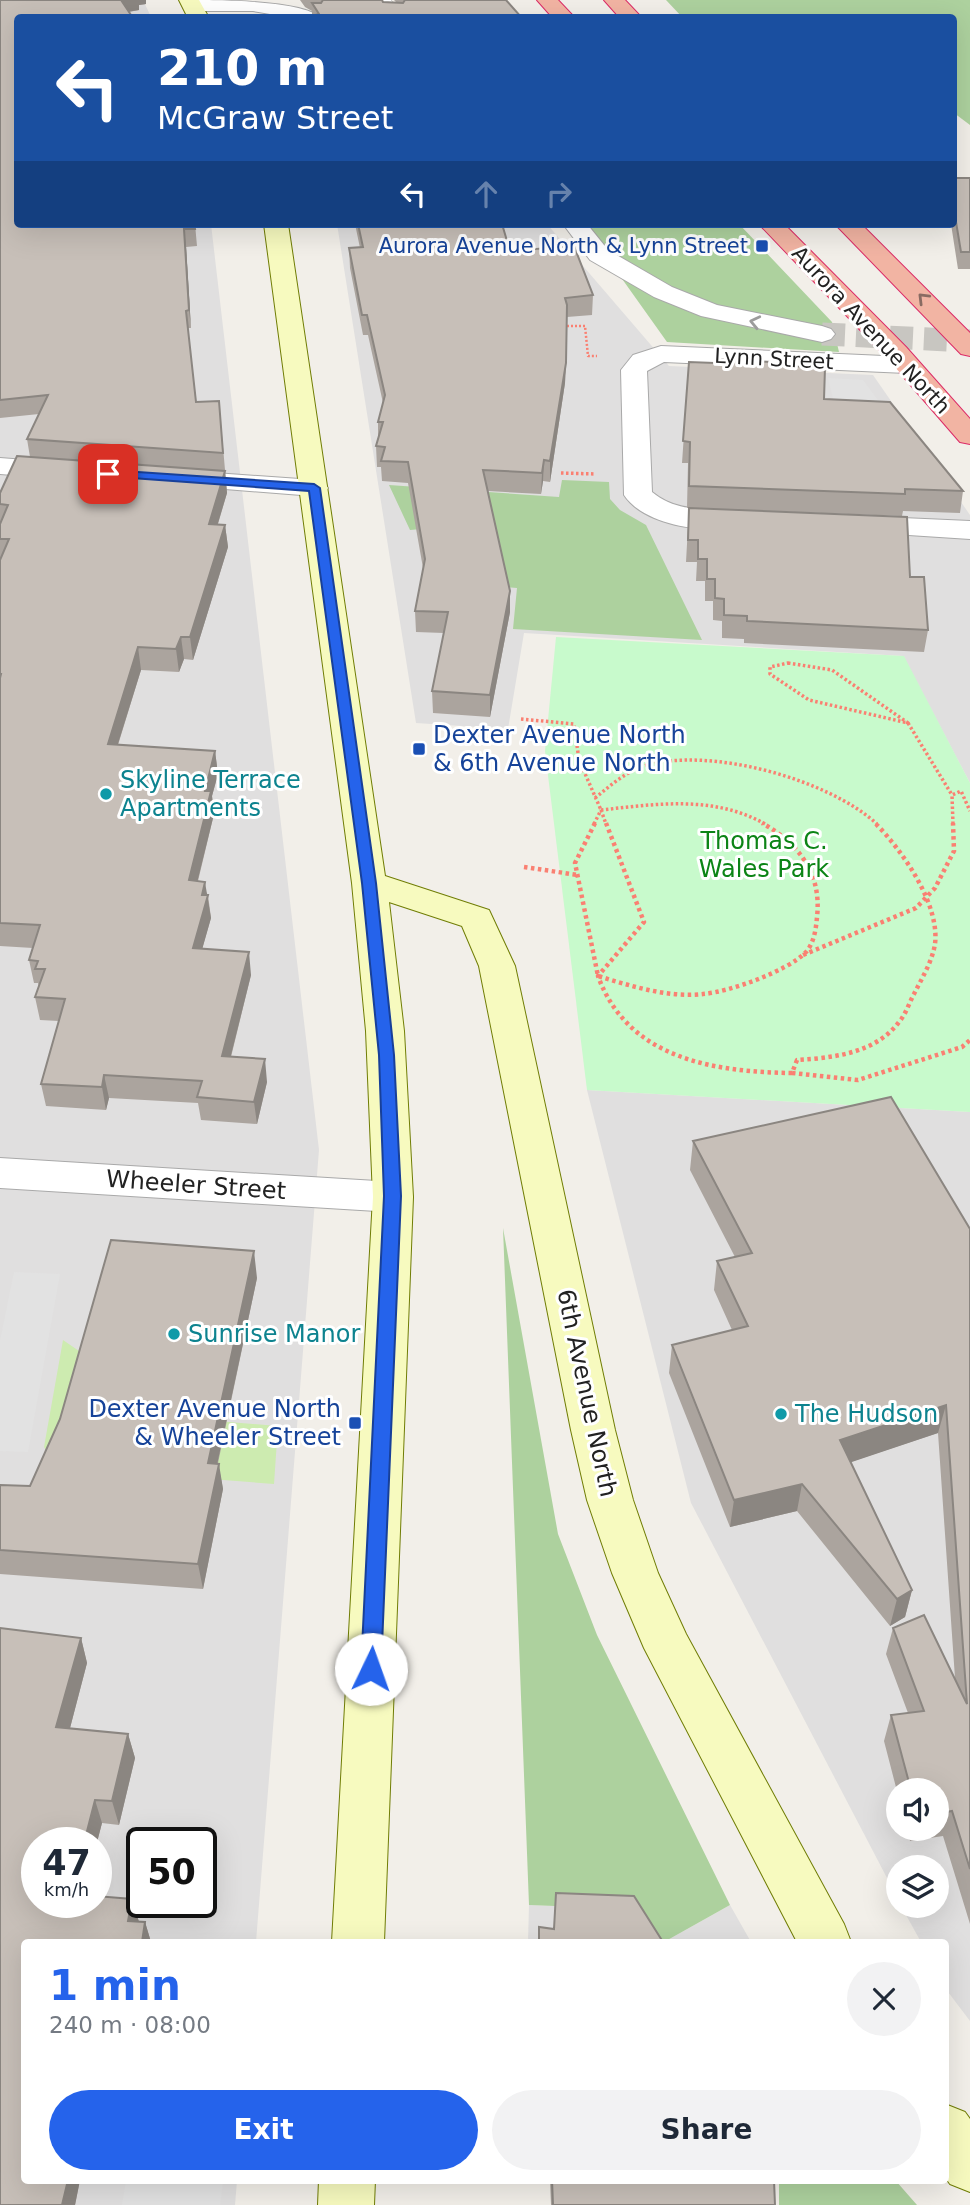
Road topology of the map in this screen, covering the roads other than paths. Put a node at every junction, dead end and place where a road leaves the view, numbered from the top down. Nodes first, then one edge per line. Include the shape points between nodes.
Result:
1 (547, 0) edge
2 (614, 0) edge
3 (193, 7) edge
4 (303, 14) edge
5 (561, 14) edge
6 (628, 14) edge
7 (277, 228) edge
8 (578, 228) edge
9 (775, 228) edge
10 (851, 228) edge
11 (822, 334) tunnel mouth
12 (970, 348) edge
13 (906, 365) junction
14 (970, 436) edge
15 (0, 466) edge
16 (94, 473) edge
17 (148, 477) edge
18 (314, 488) junction
19 (775, 522) edge
20 (830, 524) edge
21 (970, 530) edge
22 (369, 883) junction
23 (0, 1173) edge
24 (393, 1196) junction
25 (358, 1939) edge
26 (823, 1939) edge
27 (949, 2137) edge
28 (970, 2165) edge
29 (347, 2184) edge
30 (346, 2205) edge

1 - 5 highway
2 - 6 highway
3 - 4 street via 269,5
7 - 18 main road
11 -> 8 street via 710,311 663,292 599,255
9 - 13 highway, Aurora Avenue North
12 -> 10 highway
13 - 14 highway, Aurora Avenue North
13 - 19 street, Lynn Street via 661,354 642,361 634,370 638,495 649,506 677,518
15 - 16 street
17 - 18 street
18 - 22 main road
20 - 21 street
22 - 24 main road via 385,1031
22 - 26 main road, 6th Avenue North via 476,918 498,966 610,1500 668,1648
23 - 24 street, Wheeler Street
24 - 25 main road
27 - 28 main road
29 - 30 main road

